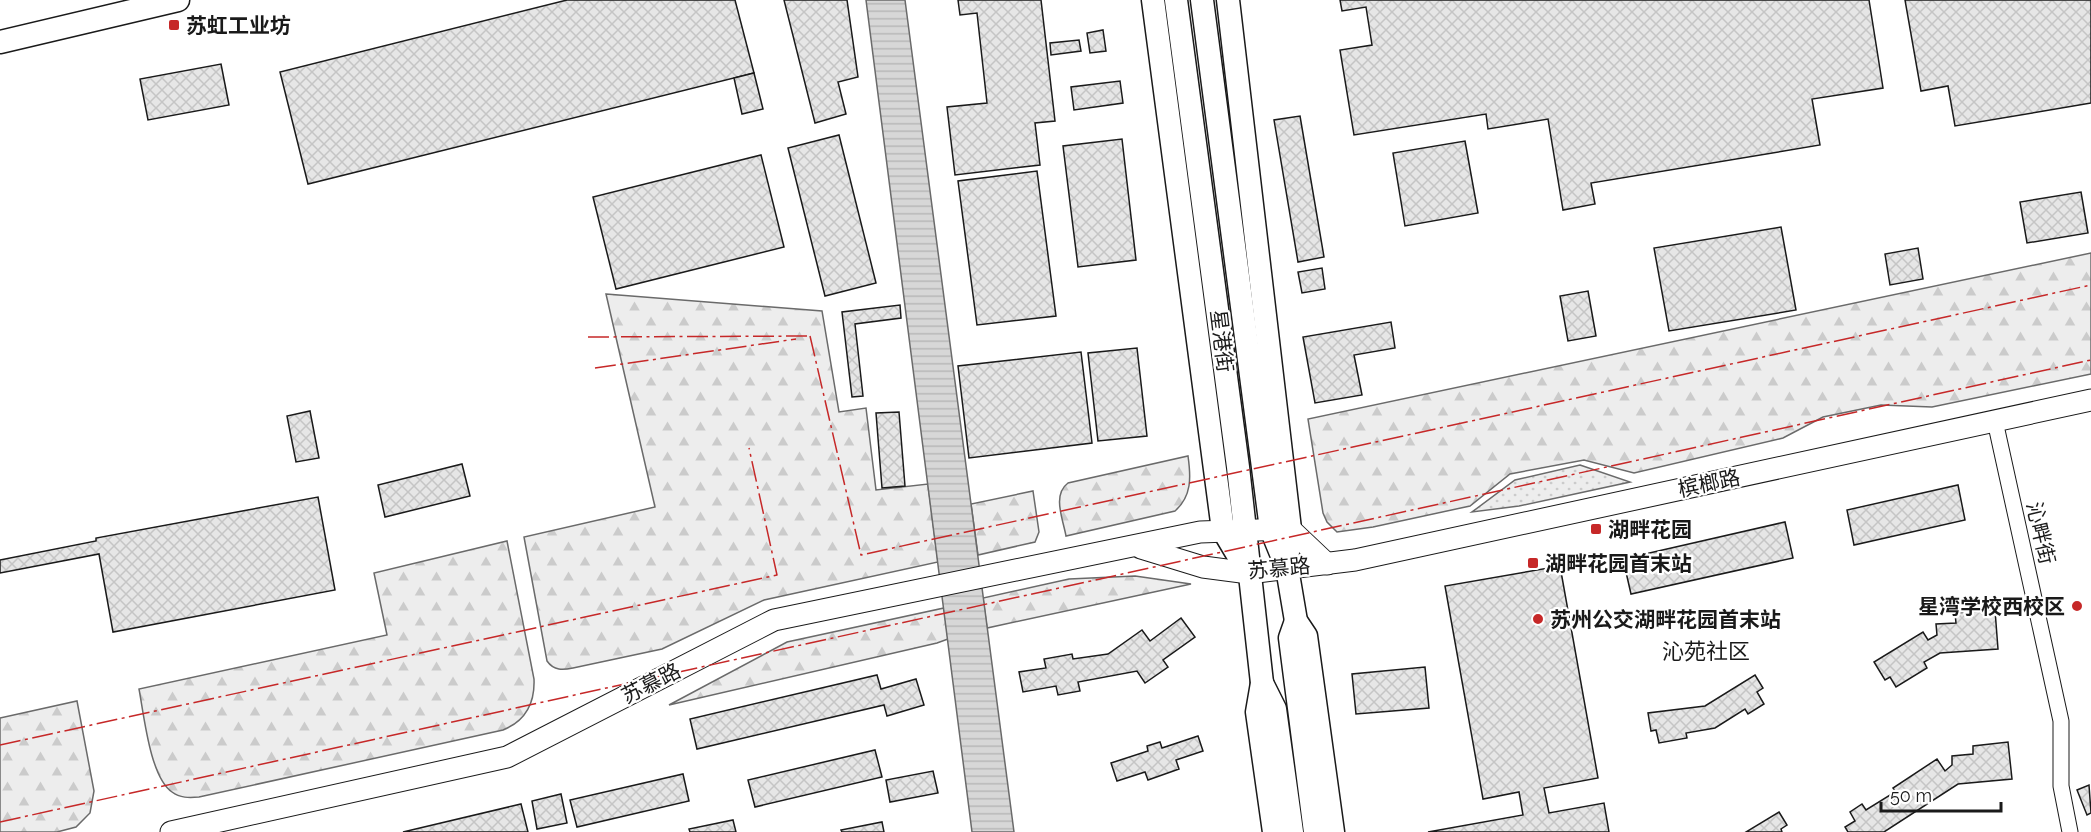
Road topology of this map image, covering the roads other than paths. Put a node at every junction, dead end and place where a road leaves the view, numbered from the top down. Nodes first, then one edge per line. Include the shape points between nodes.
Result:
1 (178, 0) edge
2 (1154, 0) edge
3 (1176, 0) edge
4 (1202, 0) edge
5 (1228, 0) edge
6 (0, 42) edge
7 (2091, 400) edge
8 (1995, 421) junction
9 (1281, 529) junction
10 (1234, 530) junction
11 (1135, 546) junction
12 (1328, 564) junction
13 (1287, 568) junction
14 (1249, 573) junction
15 (1296, 621) junction
16 (1263, 683) junction
17 (171, 832) edge
18 (1274, 832) edge
19 (1292, 832) edge
20 (1315, 832) edge
21 (1333, 832) edge
22 (2070, 832) edge

1 - 6 main road
2 - 10 main road
3 - 10 main road, 星港街 via 1215,290
4 - 9 main road, 星港街 via 1240,288
5 - 9 main road
7 - 8 main road, 槟榔路
8 - 12 main road, 槟榔路
8 - 22 street, 沁畔街 via 2061,721 2061,786
9 - 10 main road, 苏慕路
9 - 12 main road, 苏慕路
9 - 13 main road
10 - 11 main road, 苏慕路 via 1200,532
10 - 14 main road
11 - 14 main road, 苏慕路 via 1203,567
11 - 17 main road, 苏慕路 via 774,620 507,757
12 - 13 main road, 苏慕路
13 - 14 main road, 苏慕路
13 - 15 main road
14 - 16 main road
15 - 20 main road via 1290,638
15 - 21 main road via 1306,636
16 - 18 main road via 1257,712
16 - 19 main road via 1275,709

